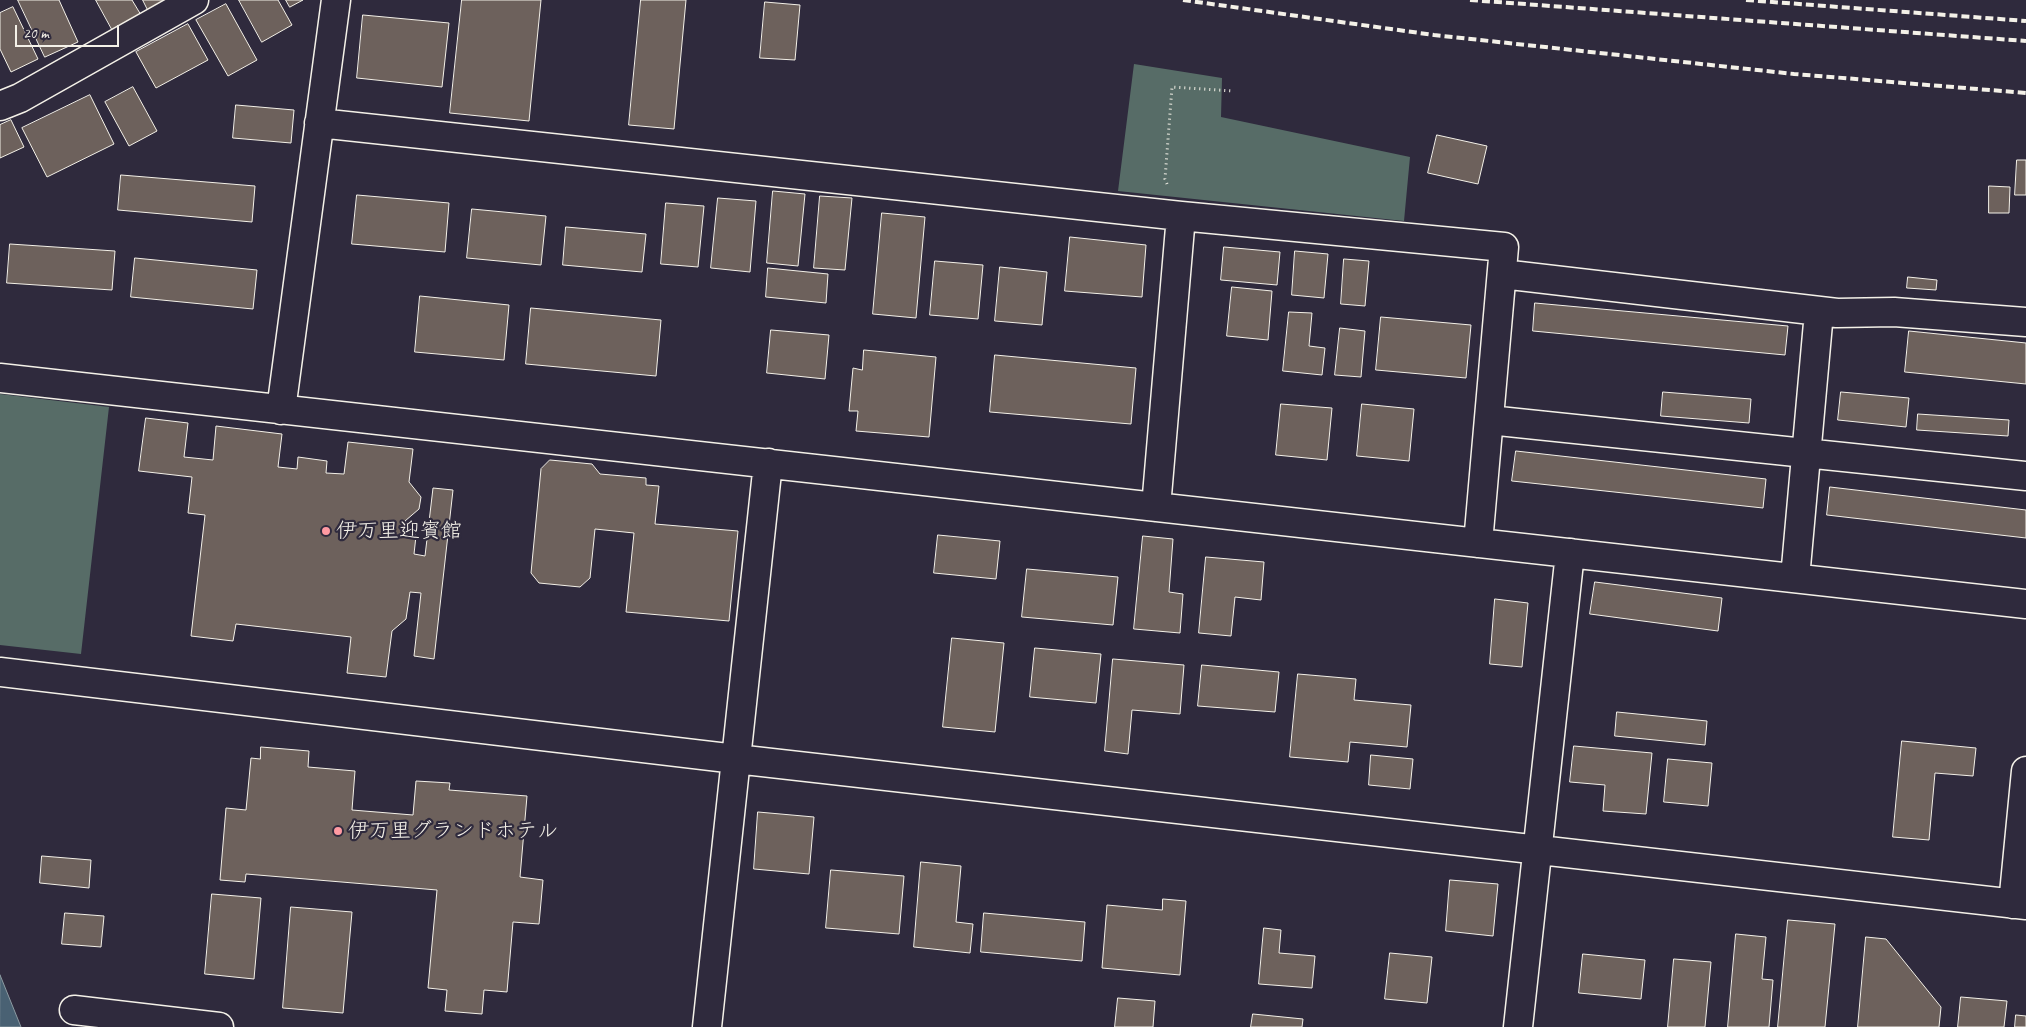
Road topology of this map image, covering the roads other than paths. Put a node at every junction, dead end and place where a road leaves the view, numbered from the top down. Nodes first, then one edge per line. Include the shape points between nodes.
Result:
1 (194, 0) edge
2 (336, 0) edge
3 (0, 106) edge
4 (319, 123) junction
5 (1181, 216) junction
6 (1502, 274) junction
7 (1819, 312) junction
8 (2026, 322) edge
9 (0, 378) edge
10 (281, 410) junction
11 (1489, 420) junction
12 (1806, 454) junction
13 (768, 463) junction
14 (2026, 476) edge
15 (1156, 507) junction
16 (1478, 543) junction
17 (1570, 553) junction
18 (1795, 578) junction
19 (2026, 604) edge
20 (0, 672) edge
21 (736, 759) junction
22 (2026, 770) edge
23 (1537, 850) junction
24 (2019, 904) edge
25 (74, 1010) dead end
26 (219, 1027) edge
27 (707, 1027) edge
28 (1518, 1027) edge

1 - 3 street via 20,98
2 - 4 street
4 - 5 street
4 - 10 street
5 - 6 street via 1504,247
5 - 15 street
6 - 7 street
6 - 11 street
7 - 8 street via 1894,312
7 - 12 street
9 - 10 street
10 - 13 street
11 - 12 street
11 - 16 street
12 - 14 street
12 - 18 street
13 - 15 street
13 - 21 street
15 - 16 street
16 - 17 street
17 - 18 street
17 - 23 street
18 - 19 street
20 - 21 street
21 - 23 street
21 - 27 street
22 - 24 street
23 - 24 street
23 - 28 street
25 - 26 street

